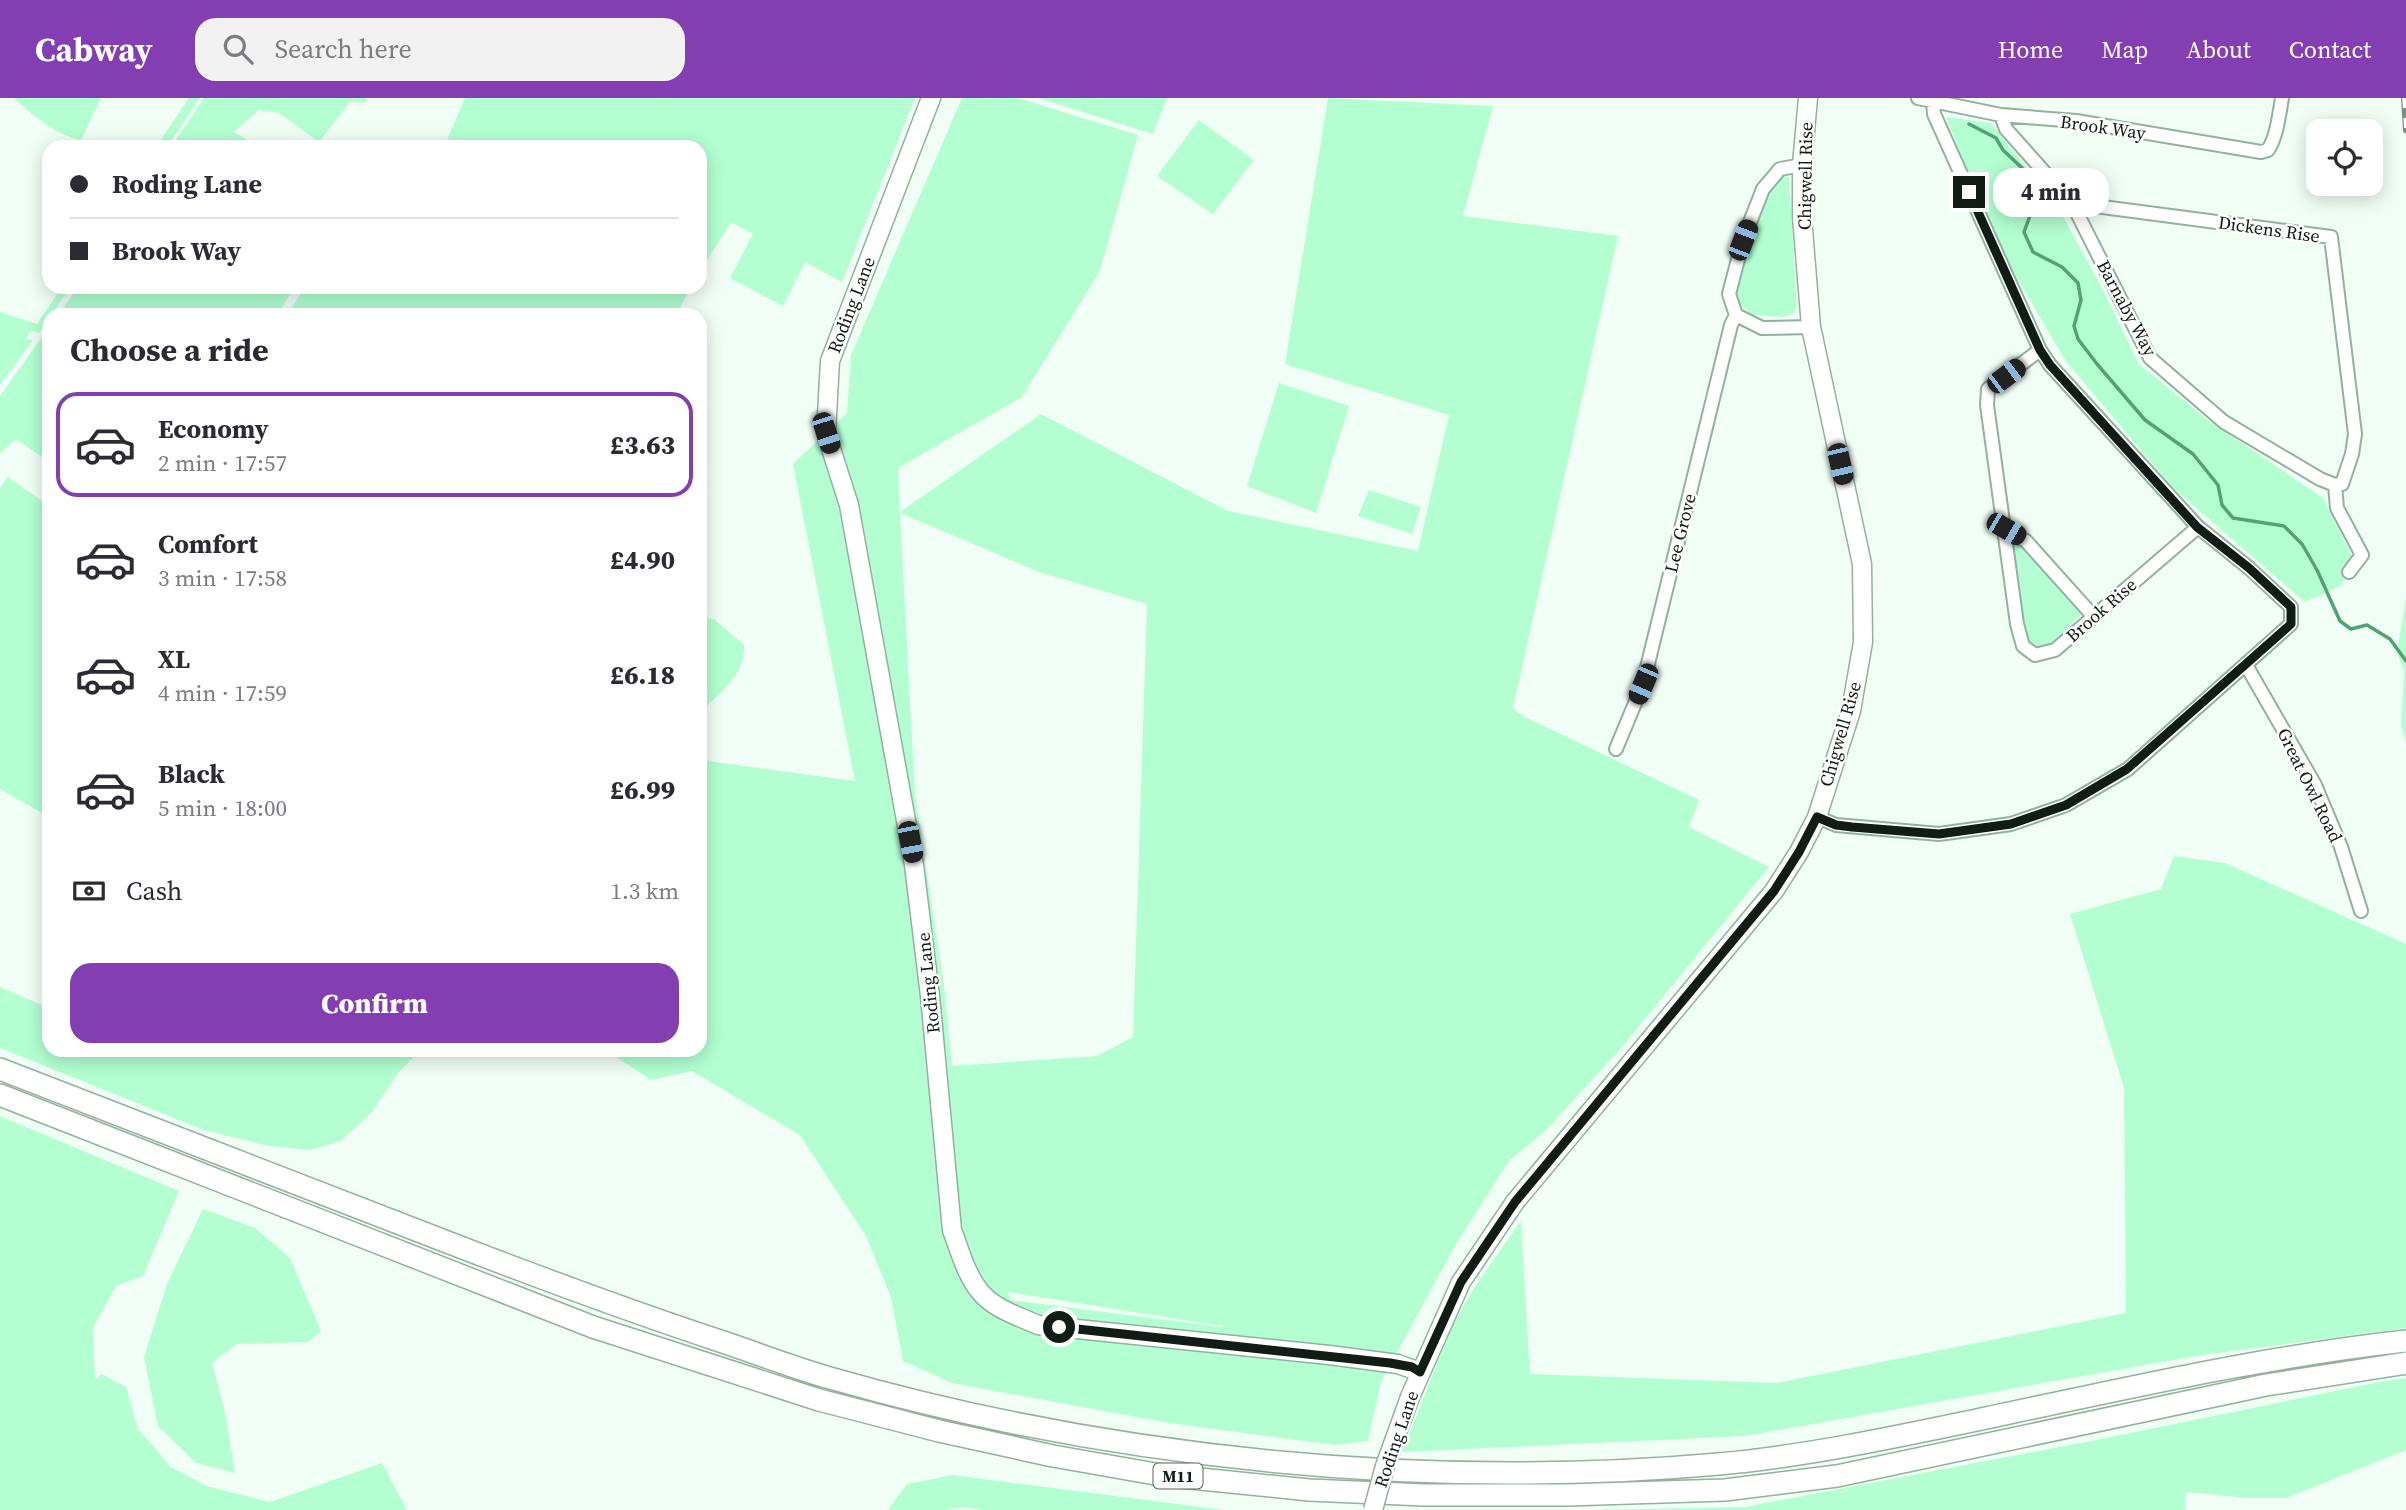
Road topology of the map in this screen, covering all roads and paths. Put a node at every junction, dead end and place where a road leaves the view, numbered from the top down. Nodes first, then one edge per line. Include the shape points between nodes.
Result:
1 (931, 98) edge
2 (1808, 98) edge
3 (1917, 98) edge
4 (2282, 98) edge
5 (1933, 102) junction
6 (2001, 115) junction
7 (1802, 165) junction
8 (2072, 203) junction
9 (1736, 315) junction
10 (1811, 327) junction
11 (2040, 350) junction
12 (2338, 484) junction
13 (2197, 527) junction
14 (2006, 529) junction
15 (2349, 572) dead end
16 (2094, 617) junction
17 (2246, 665) junction
18 (1616, 750) dead end
19 (1817, 817) junction
20 (2361, 911) dead end
21 (0, 1069) edge
22 (0, 1095) edge
23 (2406, 1341) edge
24 (2406, 1363) edge
25 (1420, 1372) junction
26 (1373, 1510) edge

1 - 25 street, Roding Lane via 830,361 826,433 849,505 914,865 952,1230 965,1266 983,1295 1038,1325 1316,1353 1398,1364
2 - 7 street, Chigwell Rise
3 - 5 street, Brook Way
4 - 6 street, Brook Way via 2271,145 2261,152 2076,121
5 - 6 street, Brook Way
5 - 11 street via 1934,114
6 - 8 street via 2006,129
7 - 9 street, Lee Grove via 1780,169 1763,189 1729,293
7 - 10 street, Chigwell Rise
8 - 12 street, Barnaby Way via 2150,358 2224,422 2320,479
8 - 12 street, Dickens Rise via 2331,237 2354,435 2352,454
9 - 10 street via 1762,328
9 - 18 street, Lee Grove via 1643,684
10 - 19 street, Chigwell Rise via 1862,564 1863,642 1851,711
11 - 13 street
11 - 14 street, Brook Rise via 1988,389
12 - 15 street via 2337,508 2362,555
13 - 16 street, Brook Rise
13 - 17 street via 2291,607 2291,624
14 - 16 street via 2026,541
14 - 16 street, Brook Rise via 2023,646 2035,655 2055,650
17 - 19 street via 2127,769 2066,805 2011,824 1939,834 1836,825
17 - 20 street, Great Owl Road via 2315,785
19 - 25 street, Chigwell Rise via 1774,891 1515,1202 1461,1282
21 - 23 highway, M11 via 601,1301 827,1377 1051,1431 1196,1453 1435,1471 1566,1473 1720,1464 1833,1450 2260,1362
22 - 24 highway, M11 via 593,1327 819,1400 1053,1456 1161,1475 1309,1490 1424,1495 1726,1490 1836,1476 2266,1385
25 - 26 street, Roding Lane, bridge

